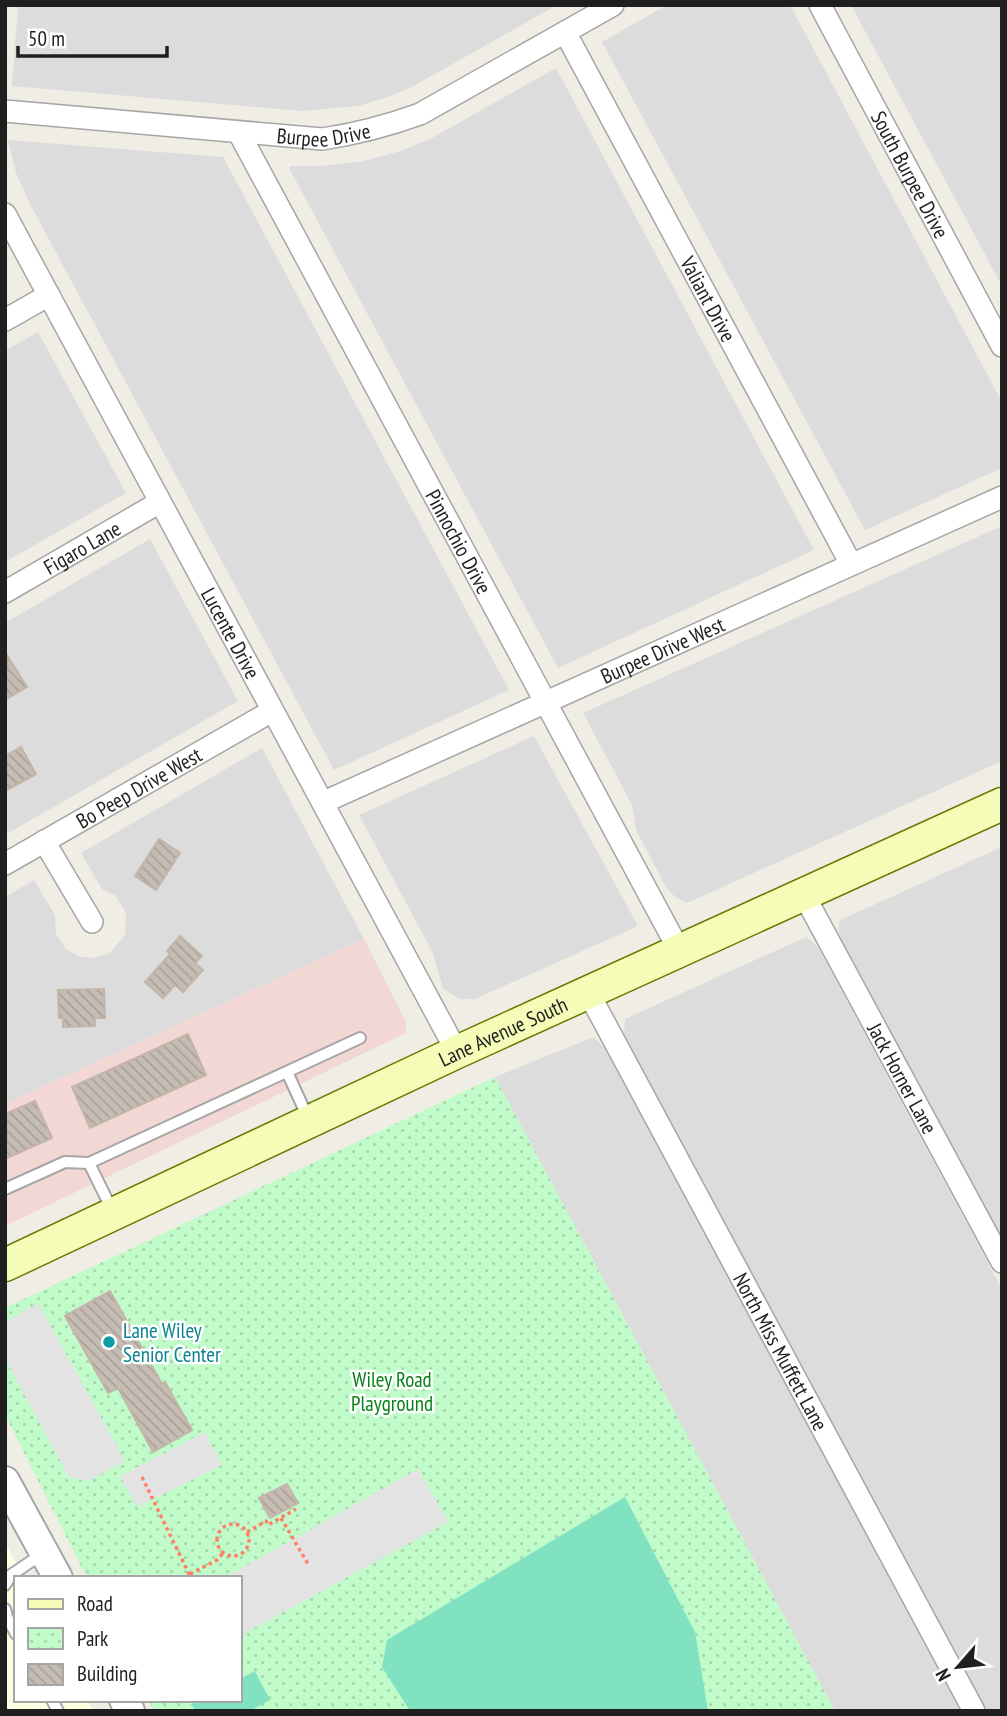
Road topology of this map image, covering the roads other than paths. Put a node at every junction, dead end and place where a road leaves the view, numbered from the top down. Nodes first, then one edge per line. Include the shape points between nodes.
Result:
1 (613, 5) edge
2 (820, 5) edge
3 (565, 32) junction
4 (5, 111) edge
5 (239, 133) junction
6 (5, 214) edge
7 (49, 295) junction
8 (5, 320) edge
9 (1002, 346) edge
10 (1002, 497) edge
11 (160, 502) junction
12 (851, 564) junction
13 (5, 592) edge
14 (546, 701) junction
15 (272, 711) junction
16 (324, 802) junction
17 (1002, 804) edge
18 (44, 841) junction
19 (5, 864) edge
20 (804, 895) junction
21 (92, 922) dead end
22 (679, 950) junction
23 (588, 992) junction
24 (360, 1038) dead end
25 (457, 1052) junction
26 (287, 1072) junction
27 (309, 1121) junction
28 (89, 1163) junction
29 (5, 1189) edge
30 (114, 1214) junction
31 (1002, 1262) edge
32 (5, 1265) edge
33 (5, 1480) edge
34 (44, 1553) junction
35 (57, 1576) edge
36 (5, 1585) edge
37 (5, 1609) edge
38 (14, 1631) edge
39 (974, 1711) edge

1 - 3 street, Burpee Drive
2 - 9 street, South Burpee Drive
3 - 5 street, Burpee Drive via 420,114 387,126 322,139
3 - 12 street, Valiant Drive
4 - 5 street, Burpee Drive
5 - 14 street, Pinnochio Drive
6 - 7 street, Lucente Drive
7 - 8 street
7 - 11 street, Lucente Drive
10 - 12 street, Burpee Drive West
11 - 13 street, Figaro Lane
11 - 15 street, Lucente Drive
12 - 14 street, Burpee Drive West
14 - 16 street, Burpee Drive West
14 - 22 street, Pinnochio Drive
15 - 16 street, Lucente Drive
15 - 18 street, Bo Peep Drive West
16 - 25 street, Lucente Drive
17 - 20 main road, Lane Avenue South
18 - 19 street, Bo Peep Drive West
18 - 21 street
20 - 22 main road, Lane Avenue South
20 - 31 street, Jack Horner Lane
22 - 23 main road, Lane Avenue South
23 - 25 main road, Lane Avenue South
23 - 39 street, North Miss Muffett Lane
24 - 26 lane
25 - 27 main road, Lane Avenue South
26 - 27 lane
26 - 28 lane
27 - 30 main road, Lane Avenue South
28 - 29 lane via 65,1162
28 - 30 lane
30 - 32 main road, Lane Avenue South
33 - 34 street
34 - 35 street
34 - 36 lane via 11,1575
37 - 38 lane

